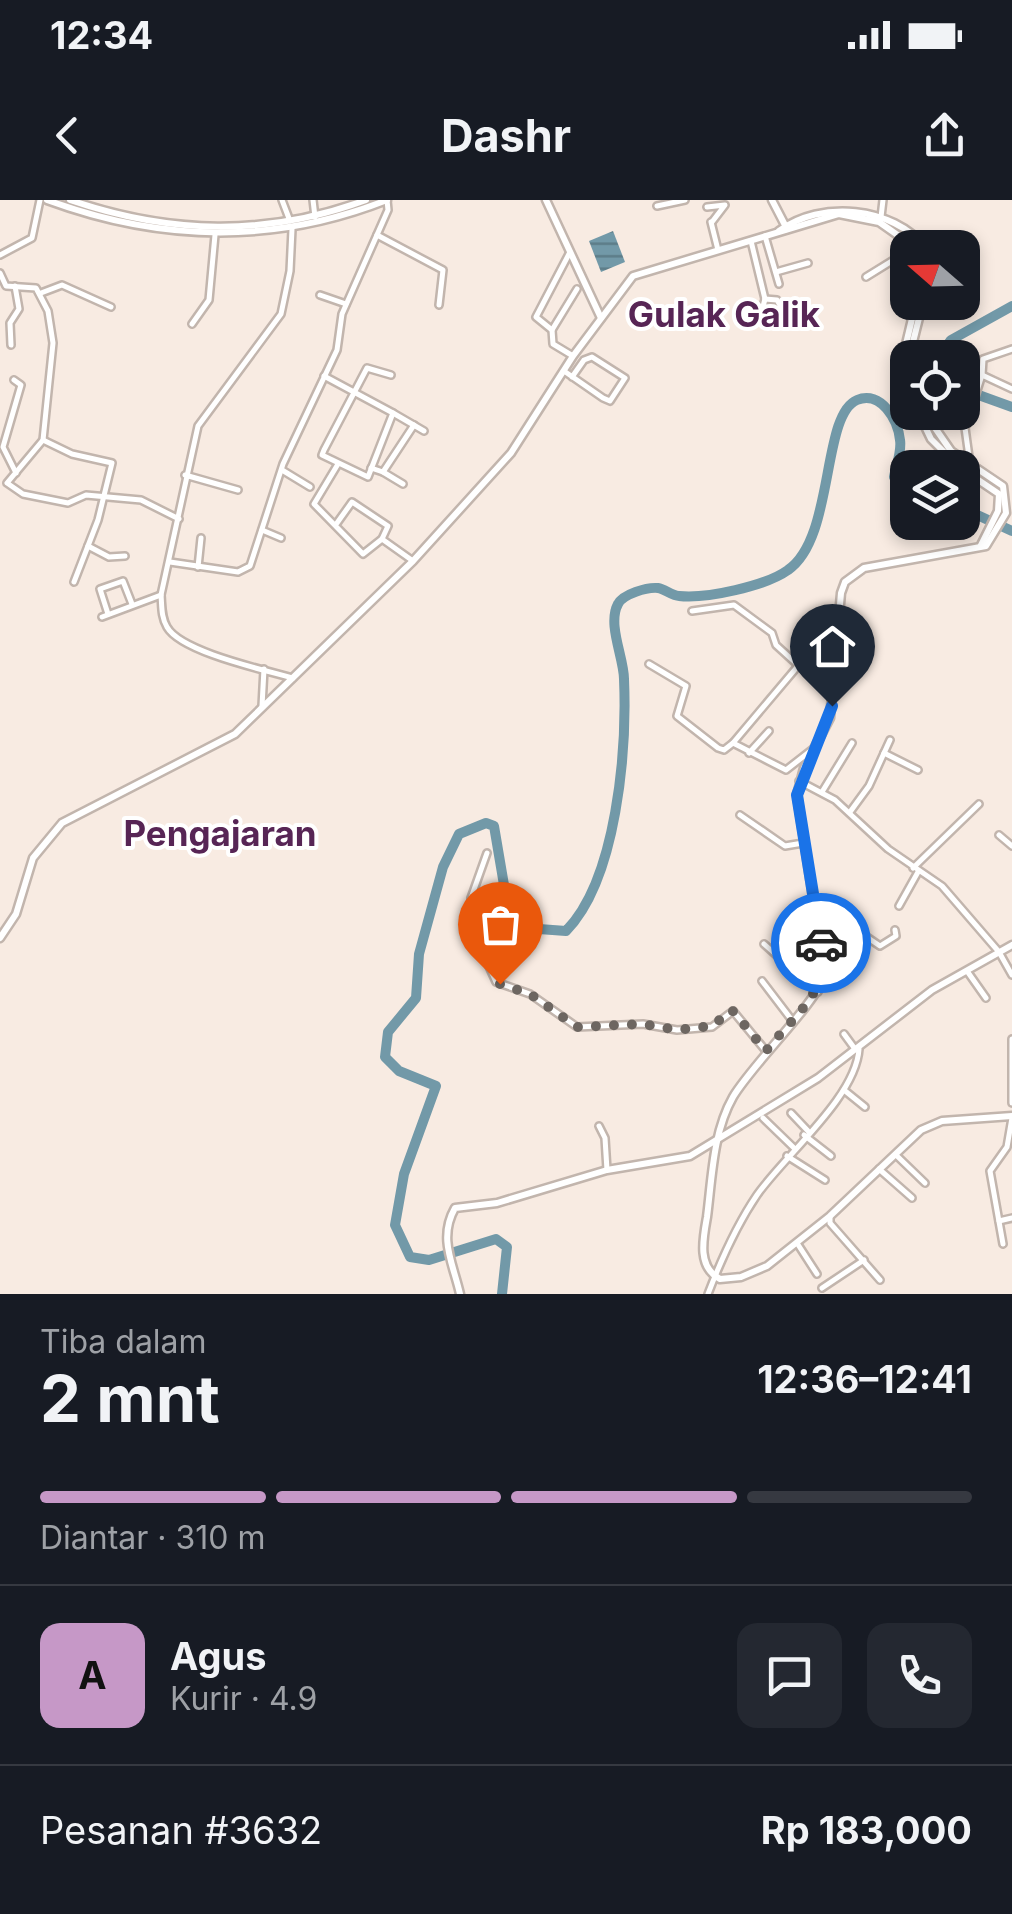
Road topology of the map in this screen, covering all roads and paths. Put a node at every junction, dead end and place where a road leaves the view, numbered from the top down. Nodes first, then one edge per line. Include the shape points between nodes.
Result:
1 (46, 200) edge
2 (70, 200) edge
3 (114, 200) edge
4 (282, 200) edge
5 (313, 200) edge
6 (387, 200) edge
7 (546, 200) edge
8 (685, 200) edge
9 (772, 200) edge
10 (884, 200) edge
11 (370, 202) edge
12 (705, 203) edge
13 (99, 204) edge
14 (656, 206) dead end
15 (851, 212) junction
16 (107, 215) junction
17 (881, 216) junction
18 (312, 220) junction
19 (712, 222) junction
20 (291, 225) junction
21 (784, 229) junction
22 (178, 230) junction
23 (891, 230) edge
24 (896, 230) edge
25 (244, 231) junction
26 (376, 234) junction
27 (215, 235) junction
28 (764, 236) junction
29 (751, 241) junction
30 (718, 250) junction
31 (570, 252) junction
32 (0, 255) edge
33 (808, 262) dead end
34 (890, 262) edge
35 (776, 272) junction
36 (0, 273) edge
37 (866, 277) dead end
38 (779, 284) dead end
39 (14, 286) junction
40 (577, 288) dead end
41 (40, 293) junction
42 (320, 295) dead end
43 (614, 298) junction
44 (765, 300) junction
45 (594, 303) junction
46 (347, 304) junction
47 (439, 306) dead end
48 (111, 307) dead end
49 (785, 314) dead end
50 (601, 319) junction
51 (192, 324) dead end
52 (745, 324) dead end
53 (552, 330) junction
54 (11, 345) dead end
55 (1012, 349) edge
56 (573, 356) junction
57 (564, 372) junction
58 (391, 374) dead end
59 (324, 376) junction
60 (572, 377) junction
61 (981, 379) junction
62 (14, 380) dead end
63 (1012, 388) edge
64 (354, 396) junction
65 (393, 413) junction
66 (414, 425) junction
67 (928, 430) edge
68 (424, 432) dead end
69 (43, 440) junction
70 (945, 450) edge
71 (964, 450) edge
72 (338, 464) junction
73 (372, 468) junction
74 (282, 470) junction
75 (16, 472) junction
76 (384, 472) junction
77 (185, 475) junction
78 (980, 478) edge
79 (404, 484) dead end
80 (310, 487) dead end
81 (238, 490) dead end
82 (105, 496) junction
83 (179, 518) junction
84 (337, 523) junction
85 (262, 530) junction
86 (202, 538) dead end
87 (281, 538) dead end
88 (382, 538) junction
89 (88, 546) junction
90 (125, 556) dead end
91 (413, 560) junction
92 (170, 562) junction
93 (198, 566) junction
94 (74, 582) dead end
95 (161, 596) junction
96 (132, 604) junction
97 (692, 611) dead end
98 (836, 631) junction
99 (649, 664) dead end
100 (798, 666) junction
101 (264, 669) junction
102 (293, 678) junction
103 (262, 709) junction
104 (769, 731) dead end
105 (890, 740) dead end
106 (733, 743) junction
107 (852, 744) dead end
108 (816, 749) junction
109 (748, 752) junction
110 (884, 753) junction
111 (918, 770) dead end
112 (799, 781) junction
113 (822, 792) junction
114 (979, 804) dead end
115 (850, 812) junction
116 (740, 815) dead end
117 (999, 835) dead end
118 (803, 843) junction
119 (1012, 846) edge
120 (487, 852) dead end
121 (916, 870) junction
122 (899, 906) dead end
123 (816, 919) junction
124 (895, 930) dead end
125 (0, 938) edge
126 (764, 944) dead end
127 (1012, 944) edge
128 (999, 952) junction
129 (967, 971) junction
130 (1012, 975) edge
131 (762, 981) dead end
132 (818, 992) junction
133 (986, 998) dead end
134 (791, 1019) junction
135 (844, 1034) dead end
136 (1012, 1039) edge
137 (857, 1048) junction
138 (766, 1051) junction
139 (844, 1090) junction
140 (1012, 1103) edge
141 (865, 1107) dead end
142 (791, 1112) dead end
143 (1012, 1117) edge
144 (763, 1118) dead end
145 (598, 1126) dead end
146 (806, 1133) junction
147 (718, 1142) junction
148 (794, 1148) junction
149 (894, 1153) junction
150 (787, 1156) junction
151 (831, 1156) dead end
152 (879, 1168) junction
153 (608, 1170) junction
154 (825, 1180) dead end
155 (926, 1183) dead end
156 (912, 1198) dead end
157 (830, 1216) junction
158 (1012, 1218) edge
159 (999, 1222) junction
160 (797, 1242) junction
161 (1002, 1244) dead end
162 (864, 1260) junction
163 (817, 1274) dead end
164 (714, 1276) junction
165 (880, 1280) dead end
166 (822, 1288) dead end
167 (460, 1294) edge
168 (708, 1294) edge

1 - 16 street
1 - 32 street via 32,238
2 - 13 street
3 - 16 street
4 - 20 street
5 - 18 street
6 - 11 street
6 - 26 street
7 - 31 street
8 - 14 street
9 - 21 street
10 - 17 street
11 - 18 street
12 - 19 street
12 - 19 street via 725,205
13 - 16 street
15 - 17 street
15 - 21 street
15 - 23 street
16 - 22 street
17 - 24 street
18 - 20 street
19 - 30 street
20 - 25 street
20 - 77 street via 281,314 204,413
21 - 28 street
22 - 25 street
22 - 27 street
25 - 27 street
26 - 46 street
26 - 47 street via 443,270
27 - 51 street via 209,300
28 - 29 street
28 - 35 street
29 - 30 street
29 - 44 street
30 - 43 street via 646,270
31 - 45 street
31 - 53 street via 536,314
33 - 35 street
34 - 37 street
35 - 38 street
36 - 39 street via 4,284
39 - 41 street via 34,286
39 - 54 street via 19,309 10,323
40 - 53 street
41 - 48 street via 62,285
41 - 69 street via 52,343
42 - 46 street
43 - 45 street
43 - 50 street
44 - 49 street via 778,300
44 - 52 street via 764,311
45 - 50 street
46 - 59 street via 340,344
50 - 56 street
53 - 56 street via 552,344
55 - 61 street via 982,359
56 - 57 street
57 - 60 street
57 - 91 street via 487,482
58 - 64 street via 367,368
59 - 64 street
59 - 74 street
60 - 60 street via 610,401 625,378 592,357
61 - 63 street
61 - 71 street via 964,428
62 - 75 street via 20,390 4,447
64 - 65 street
64 - 72 street via 323,452
65 - 66 street
65 - 73 street
66 - 68 street
66 - 76 street
67 - 70 street
69 - 75 street
69 - 82 street via 112,463
72 - 73 street via 366,477
72 - 84 street via 314,501
73 - 76 street
74 - 80 street
74 - 85 street
75 - 82 street via 7,483 23,494 68,503
76 - 79 street
77 - 81 street
77 - 83 street
78 - 98 street via 996,488 1002,512 989,545 854,574 841,593
82 - 83 street via 141,500
82 - 89 street
83 - 92 street
84 - 88 street via 363,554
84 - 88 street via 352,502 386,522
85 - 87 street
85 - 93 street via 247,571
86 - 93 street
88 - 91 street
89 - 90 street via 109,557
89 - 94 street
91 - 102 street
92 - 93 street
92 - 95 street
95 - 96 street
95 - 101 street via 165,624 175,636
96 - 96 street via 105,616 100,589 124,581
97 - 100 street via 734,605 772,634
98 - 100 street
98 - 108 street via 830,718
99 - 106 street via 686,686 678,717 718,748
100 - 106 street
101 - 102 street
101 - 103 street
102 - 103 street
103 - 125 street via 224,742 62,823 34,858 16,914
104 - 109 street
105 - 110 street
106 - 109 street
107 - 113 street
108 - 109 street via 786,770
108 - 112 street
110 - 111 street
110 - 115 street
112 - 113 street
112 - 118 street
113 - 115 street
114 - 121 street
115 - 121 street
116 - 118 street via 785,846
117 - 119 street
118 - 123 street
120 - 138 street via 471,898 471,945 482,951 496,982 530,994 577,1027 677,1030 712,1026 732,1010
121 - 122 street
121 - 128 street via 942,886
123 - 124 street via 849,925 881,946
123 - 132 street via 826,962
126 - 132 street
127 - 128 street
128 - 129 street
128 - 130 street
129 - 133 street
129 - 137 street via 908,1006
131 - 134 street
132 - 134 street
134 - 138 street
135 - 137 street
136 - 140 street
137 - 139 street
137 - 147 street
138 - 147 street via 733,1098
139 - 141 street
139 - 146 street
142 - 146 street
143 - 149 street via 942,1121
143 - 159 street via 1007,1147 990,1171
144 - 148 street
145 - 153 street
146 - 148 street
146 - 151 street
147 - 153 street via 674,1161
147 - 164 street via 703,1238 704,1261
148 - 150 street
149 - 152 street
149 - 155 street
150 - 154 street
150 - 164 street via 744,1214
152 - 156 street
152 - 157 street
153 - 167 street via 497,1204 461,1204 449,1219 446,1244
157 - 160 street
157 - 162 street
158 - 159 street
159 - 161 street
160 - 163 street
160 - 164 street via 750,1275
162 - 165 street
162 - 166 street
164 - 168 street

